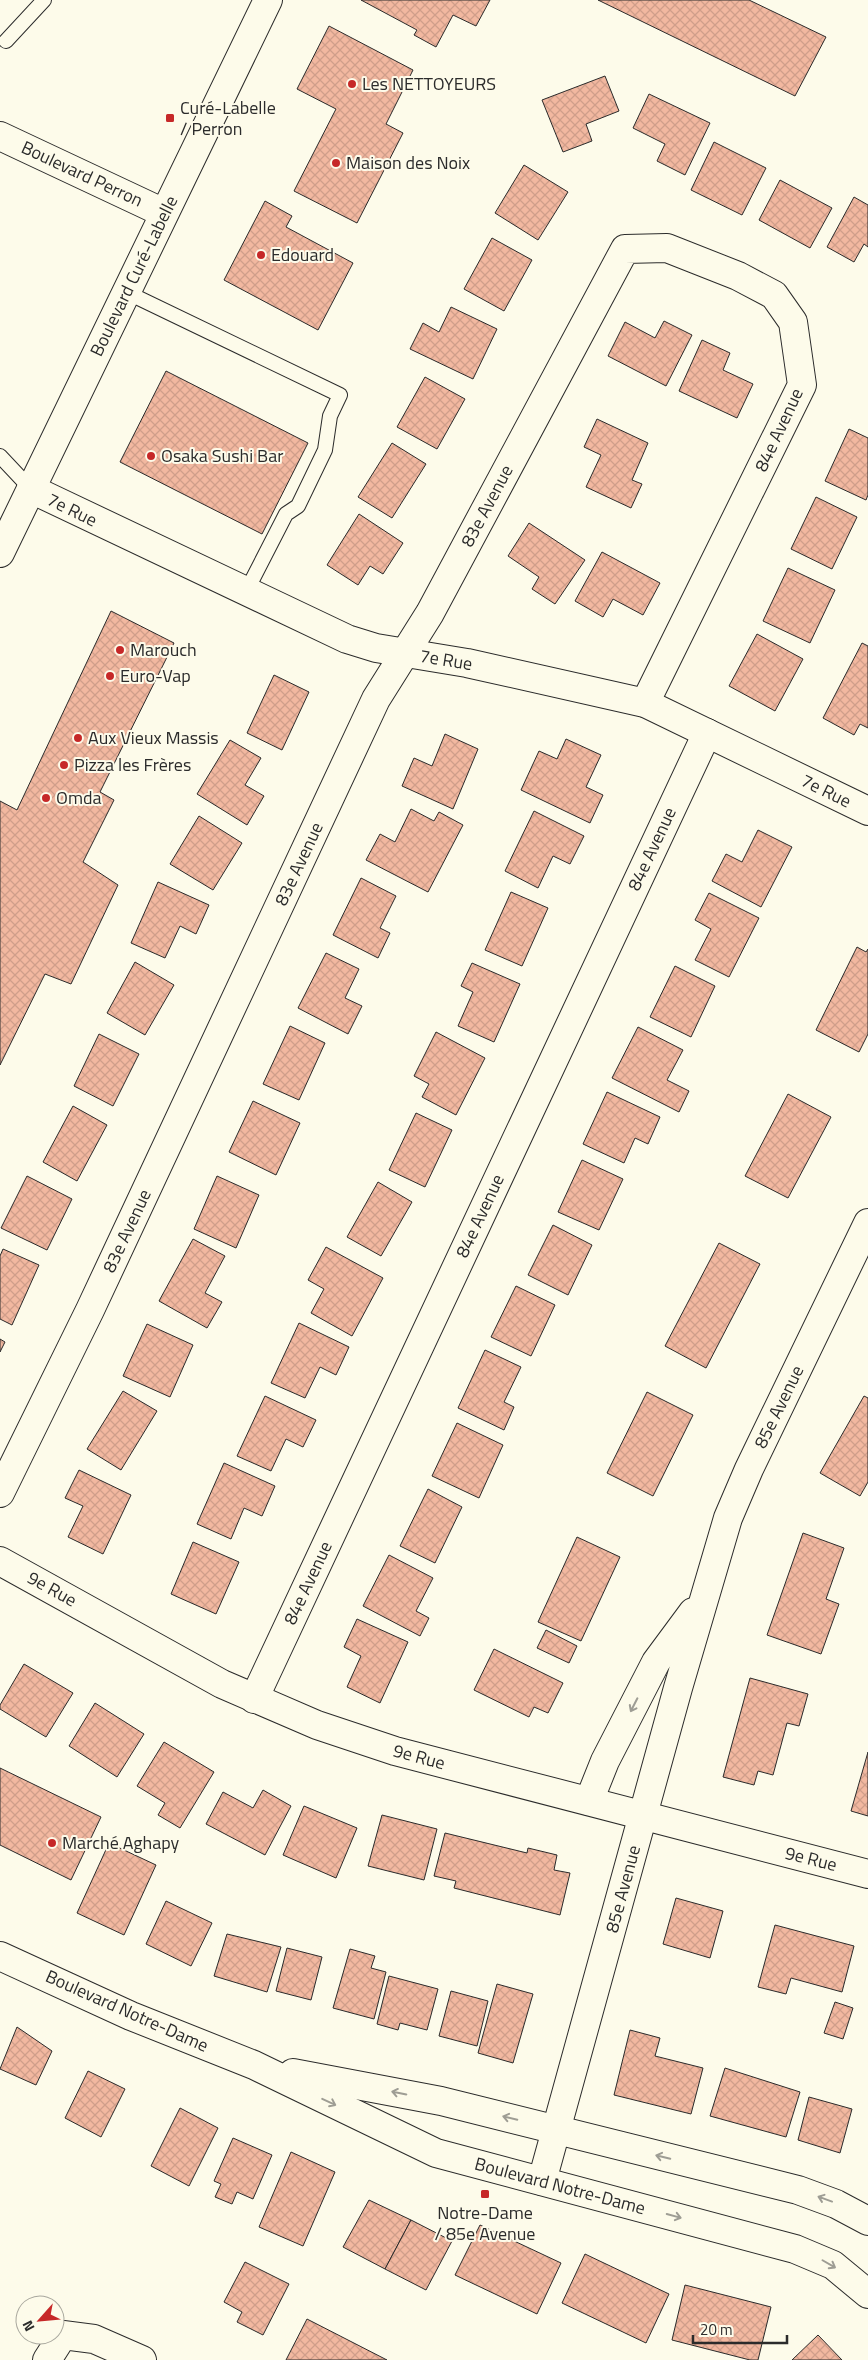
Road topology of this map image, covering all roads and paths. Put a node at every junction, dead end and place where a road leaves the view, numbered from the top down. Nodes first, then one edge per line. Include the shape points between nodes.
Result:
1 (44, 0) edge
2 (268, 0) edge
3 (6, 41) dead end
4 (0, 136) edge
5 (164, 212) junction
6 (625, 249) joint
7 (126, 292) junction
8 (0, 456) edge
9 (31, 489) junction
10 (0, 553) edge
11 (246, 592) junction
12 (404, 654) junction
13 (645, 704) junction
14 (707, 733) junction
15 (868, 811) edge
16 (868, 1223) edge
17 (0, 1493) edge
18 (0, 1561) edge
19 (704, 1597) junction
20 (254, 1699) junction
21 (589, 1801) junction
22 (642, 1816) junction
23 (868, 1874) edge
24 (0, 1956) edge
25 (254, 2065) junction
26 (558, 2130) junction
27 (542, 2182) junction
28 (868, 2221) edge
29 (868, 2294) edge
30 (47, 2360) edge
31 (142, 2360) edge

1 - 3 lane
2 - 5 street, Boulevard Curé-Labelle
4 - 5 street, Boulevard Perron
5 - 7 street, Boulevard Curé-Labelle
6 - 12 street, 83e Avenue via 430,613
6 - 13 street, 84e Avenue via 667,248 738,276 774,295 792,322 802,386
7 - 9 street, Boulevard Curé-Labelle
7 - 11 lane via 340,395 330,416 325,450 298,506 286,514
8 - 9 lane
9 - 10 street, Boulevard Curé-Labelle
9 - 11 street, 7e Rue
11 - 12 street, 7e Rue via 347,639
12 - 13 street, 7e Rue via 467,663
12 - 17 street, 83e Avenue via 376,699 90,1310
13 - 14 street, 7e Rue
14 - 15 street, 7e Rue
14 - 20 street, 84e Avenue
16 - 19 street, 85e Avenue via 740,1489
18 - 20 street, 9e Rue
19 -> 21 street, 85e Avenue via 656,1662
19 - 22 street, 85e Avenue
20 - 21 street, 9e Rue via 317,1725 387,1748
21 - 22 street, 9e Rue
22 - 23 street, 9e Rue
22 - 26 street, 85e Avenue
24 - 25 street, Boulevard Notre-Dame via 123,2012
26 -> 25 street, Boulevard Notre-Dame via 440,2101
25 -> 27 street, Boulevard Notre-Dame via 436,2153
26 - 27 street, 85e Avenue
28 -> 26 street, Boulevard Notre-Dame via 836,2204 798,2190
27 -> 29 street, Boulevard Notre-Dame via 795,2249 832,2265
30 - 31 street via 63,2335 94,2339

